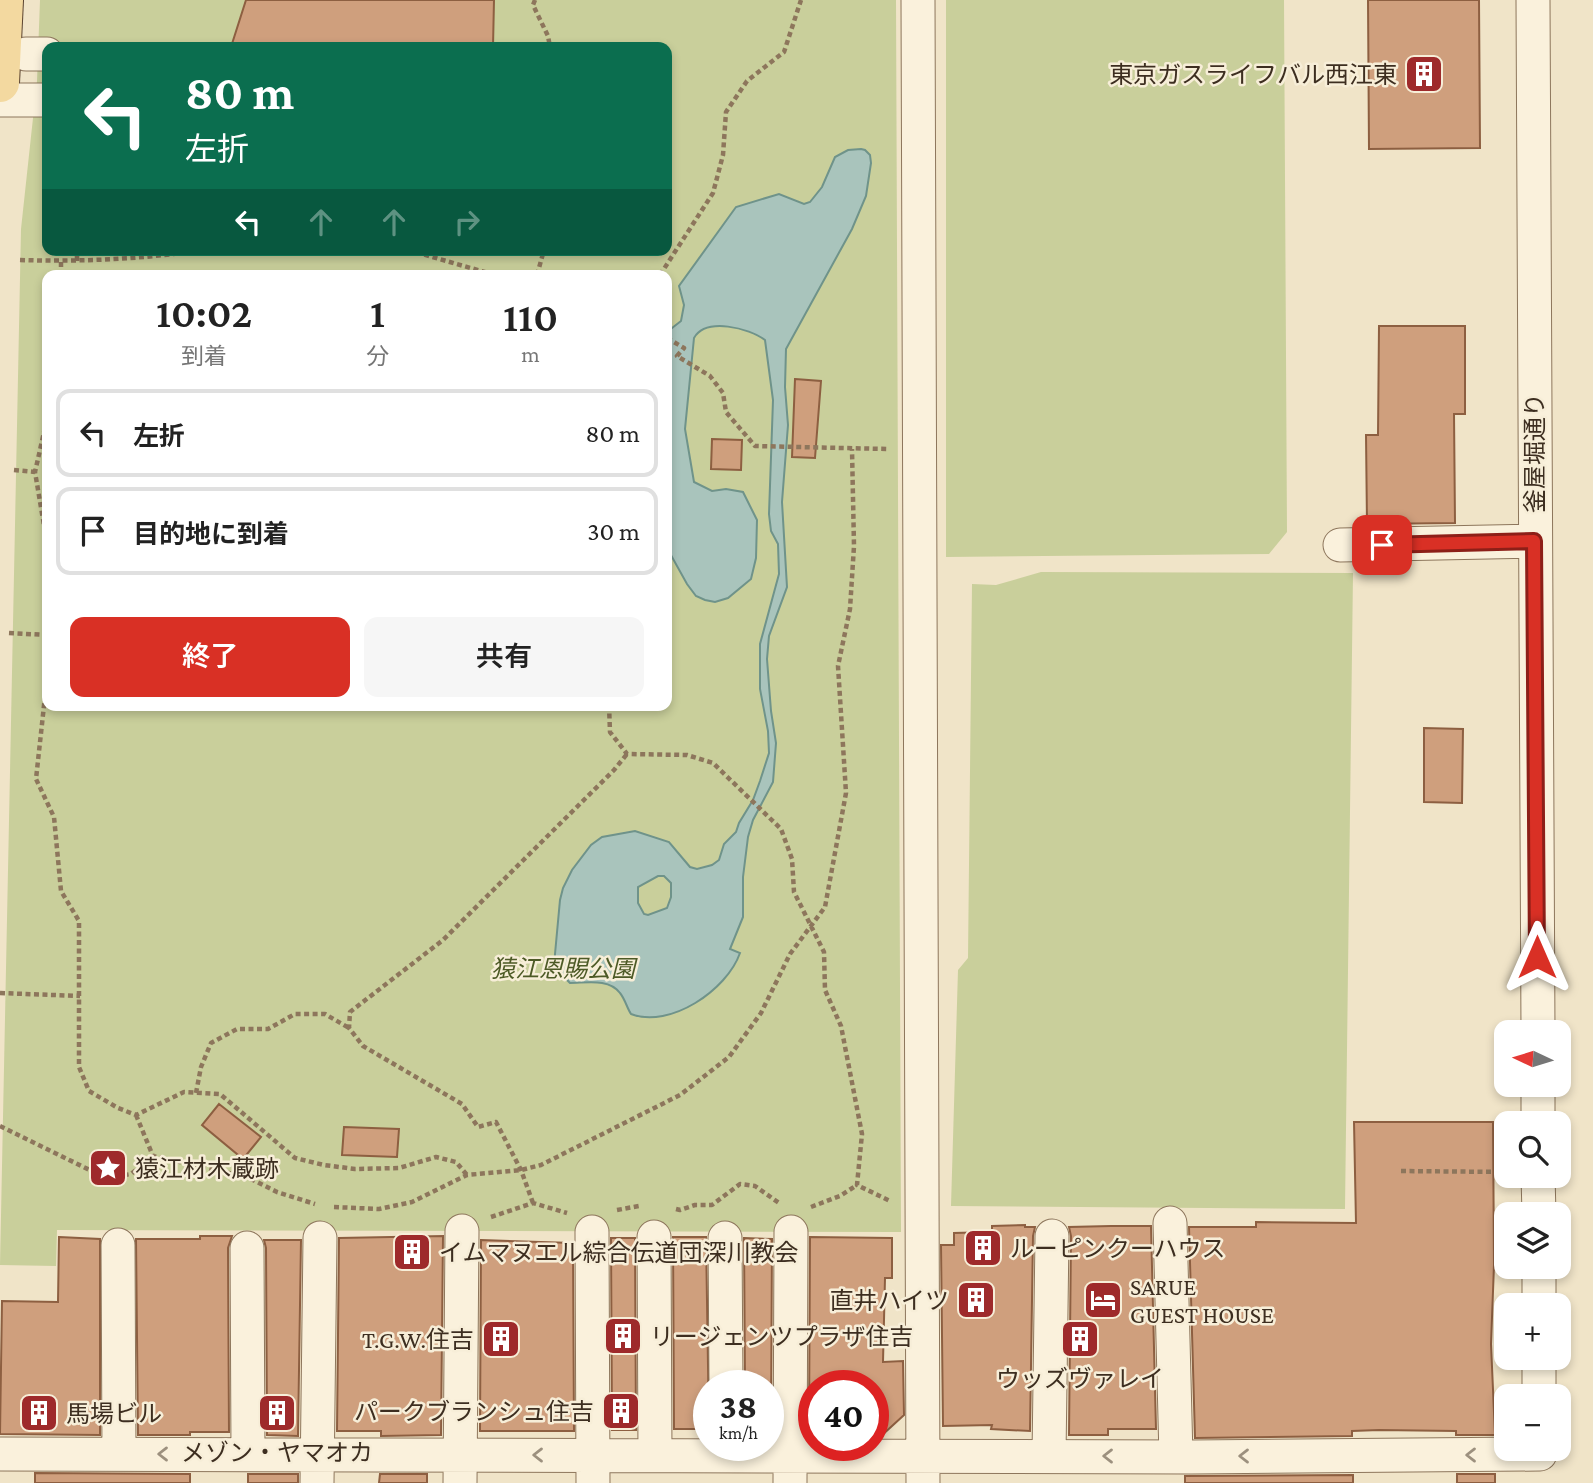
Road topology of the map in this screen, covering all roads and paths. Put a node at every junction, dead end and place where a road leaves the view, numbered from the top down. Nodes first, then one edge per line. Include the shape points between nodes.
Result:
1 (4, 0) edge
2 (535, 0) edge
3 (801, 0) edge
4 (918, 0) edge
5 (1533, 0) edge
6 (549, 42) edge
7 (0, 83) edge
8 (0, 100) edge
9 (42, 100) edge
10 (77, 256) edge
11 (164, 256) edge
12 (432, 256) edge
13 (20, 260) dead end
14 (61, 261) junction
15 (77, 261) junction
16 (61, 270) edge
17 (480, 270) edge
18 (663, 270) edge
19 (672, 341) edge
20 (42, 441) edge
21 (852, 449) junction
22 (919, 450) junction
23 (14, 470) dead end
24 (35, 472) junction
25 (42, 513) edge
26 (1534, 541) junction
27 (1340, 545) dead end
28 (9, 633) dead end
29 (42, 635) edge
30 (43, 711) edge
31 (609, 711) edge
32 (627, 754) junction
33 (811, 923) junction
34 (0, 993) edge
35 (80, 996) junction
36 (1538, 1020) edge
37 (349, 1028) junction
38 (195, 1093) junction
39 (136, 1115) junction
40 (0, 1126) edge
41 (153, 1156) junction
42 (522, 1170) junction
43 (1401, 1171) dead end
44 (1494, 1172) edge
45 (467, 1175) junction
46 (533, 1203) dead end
47 (332, 1207) dead end
48 (922, 1218) junction
49 (320, 1222) joint
50 (1170, 1223) dead end
51 (462, 1231) dead end
52 (592, 1232) dead end
53 (791, 1232) dead end
54 (1052, 1236) dead end
55 (654, 1237) dead end
56 (725, 1238) dead end
57 (118, 1245) dead end
58 (247, 1248) dead end
59 (726, 1370) edge
60 (693, 1452) edge
61 (0, 1454) edge
62 (248, 1454) junction
63 (655, 1455) junction
64 (1049, 1456) junction
65 (763, 1461) edge
66 (1540, 1462) edge
67 (116, 1464) edge
68 (1186, 1465) edge
69 (317, 1469) edge
70 (460, 1469) edge
71 (593, 1469) edge
72 (790, 1469) edge
73 (923, 1469) edge

1 - 7 main road
2 - 6 path
3 - 18 path via 785,52 747,82 726,112 723,155 713,194
4 - 22 street
5 - 26 street, 釜屋堀通り
8 - 9 street
10 - 15 path
11 - 15 path
12 - 17 path
13 - 14 path
14 - 15 path
14 - 16 path
19 - 21 path via 684,348 677,356 710,376 723,393 726,412 755,446
20 - 24 path
21 - 22 path
21 - 33 path via 850,609 838,666 846,793 825,907
22 - 48 street
23 - 24 path
24 - 25 path
26 - 27 street
26 - 36 street, 釜屋堀通り
28 - 29 path
30 - 35 path via 36,779 54,817 61,891 79,921
31 - 32 path via 610,732
32 - 33 path via 687,755 713,763 781,829 792,859 794,892
32 - 37 path via 443,940 350,1012
33 - 42 path via 761,1013 729,1057 680,1095 541,1165
33 - 48 path via 824,952 825,990 841,1026 862,1134 857,1185
34 - 35 path
35 - 39 path via 79,1068 89,1091
37 - 38 path via 326,1014 295,1014 268,1029 237,1029 211,1043
37 - 42 path via 363,1046 462,1104 478,1127 496,1122
38 - 39 path via 184,1092
38 - 45 path via 220,1094 295,1158 355,1169 400,1168 436,1157 456,1162
39 - 41 path
40 - 41 path via 106,1178 131,1174
41 - 49 path via 247,1177
42 - 45 path
42 - 46 path
43 - 44 path
45 - 47 path via 412,1202 379,1209
48 - 73 street
49 - 69 street
50 - 68 street
51 - 70 street
52 - 71 street
53 - 72 street
54 - 64 street
55 - 63 street
56 - 59 street
57 - 67 street
58 - 62 street
60 - 63 street
61 - 67 street
62 -> 67 street
62 - 69 street
63 - 71 street
68 -> 64 street
64 - 73 street
65 - 72 street
66 -> 68 street
69 - 70 street
71 -> 70 street
72 - 73 street

